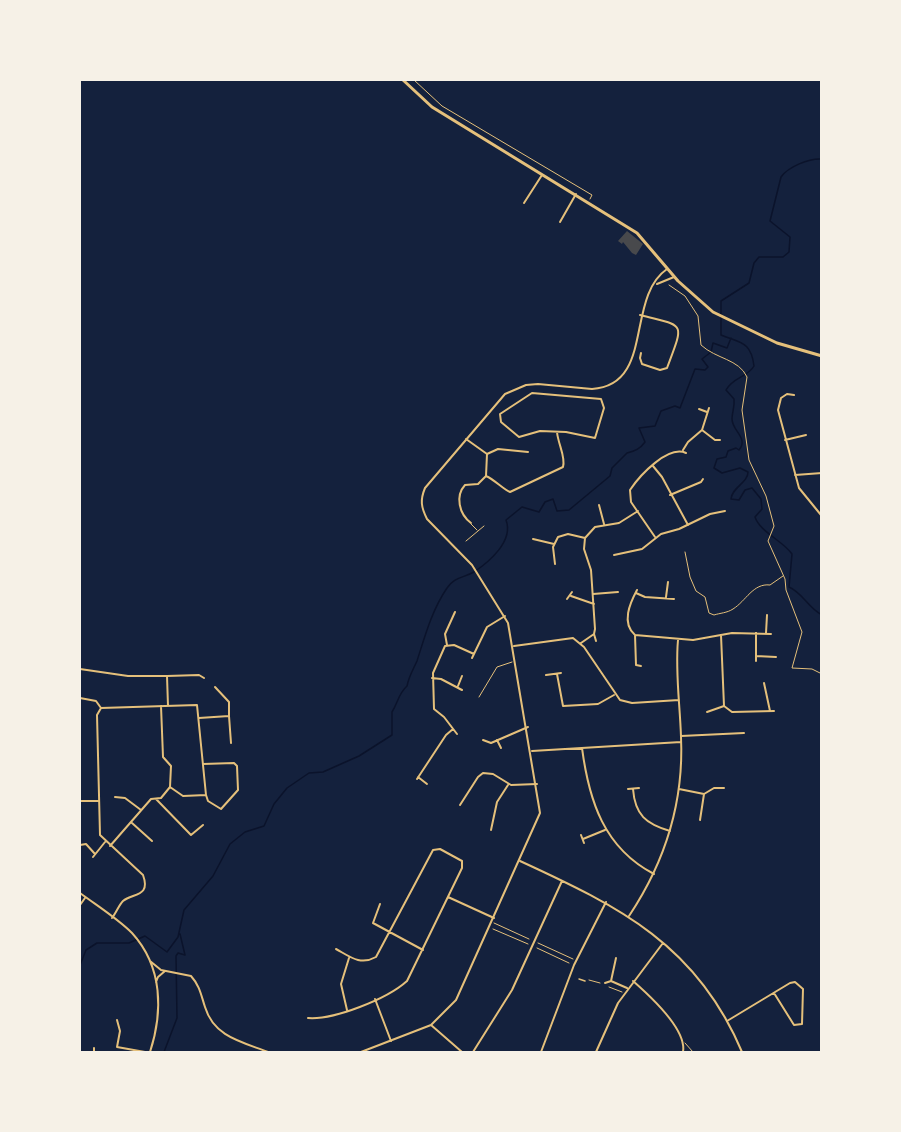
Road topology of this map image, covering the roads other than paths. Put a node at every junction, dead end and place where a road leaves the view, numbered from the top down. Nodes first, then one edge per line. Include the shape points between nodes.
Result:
1 (403, 80) edge
2 (542, 175) junction
3 (576, 194) junction
4 (524, 203) dead end
5 (560, 222) dead end
6 (668, 269) junction
7 (674, 276) junction
8 (655, 286) junction
9 (640, 315) junction
10 (641, 353) dead end
11 (822, 356) edge
12 (794, 395) dead end
13 (699, 409) dead end
14 (702, 430) junction
15 (557, 432) junction
16 (806, 435) dead end
17 (466, 439) junction
18 (720, 440) dead end
19 (786, 440) junction
20 (518, 445) dead end
21 (517, 451) junction
22 (528, 452) dead end
23 (487, 454) junction
24 (653, 466) junction
25 (822, 473) edge
26 (795, 475) junction
27 (486, 476) junction
28 (703, 479) dead end
29 (701, 482) junction
30 (704, 486) dead end
31 (670, 495) junction
32 (599, 505) dead end
33 (638, 511) junction
34 (725, 511) dead end
35 (716, 513) junction
36 (821, 514) edge
37 (716, 518) dead end
38 (466, 519) junction
39 (460, 523) dead end
40 (471, 523) joint
41 (604, 524) junction
42 (688, 525) junction
43 (484, 526) dead end
44 (478, 531) junction
45 (541, 535) dead end
46 (655, 537) junction
47 (585, 538) junction
48 (533, 539) dead end
49 (540, 540) junction
50 (466, 541) dead end
51 (554, 543) junction
52 (614, 555) dead end
53 (549, 562) dead end
54 (668, 582) dead end
55 (612, 588) dead end
56 (667, 588) junction
57 (672, 588) dead end
58 (572, 592) dead end
59 (618, 592) dead end
60 (613, 593) junction
61 (593, 594) junction
62 (571, 596) junction
63 (666, 598) junction
64 (674, 599) dead end
65 (567, 600) dead end
66 (594, 604) junction
67 (767, 615) dead end
68 (505, 616) junction
69 (457, 618) dead end
70 (762, 620) dead end
71 (767, 620) junction
72 (756, 633) junction
73 (766, 633) junction
74 (594, 634) junction
75 (771, 634) dead end
76 (635, 635) junction
77 (721, 635) junction
78 (678, 640) junction
79 (596, 641) dead end
80 (581, 643) junction
81 (447, 645) junction
82 (514, 646) junction
83 (474, 654) junction
84 (756, 656) junction
85 (771, 657) junction
86 (776, 657) dead end
87 (472, 658) dead end
88 (756, 661) dead end
89 (517, 662) junction
90 (771, 662) dead end
91 (641, 666) dead end
92 (80, 669) edge
93 (546, 675) dead end
94 (167, 676) junction
95 (462, 676) dead end
96 (204, 678) dead end
97 (432, 678) junction
98 (764, 682) dead end
99 (458, 686) junction
100 (215, 687) dead end
101 (462, 690) dead end
102 (765, 690) junction
103 (760, 691) dead end
104 (614, 695) junction
105 (479, 697) dead end
106 (80, 698) edge
107 (679, 700) junction
108 (161, 706) junction
109 (168, 706) junction
110 (724, 706) junction
111 (101, 708) junction
112 (707, 712) dead end
113 (229, 716) junction
114 (199, 718) junction
115 (528, 727) junction
116 (453, 729) junction
117 (744, 733) dead end
118 (457, 734) dead end
119 (681, 736) junction
120 (483, 740) dead end
121 (497, 740) junction
122 (681, 742) junction
123 (231, 743) dead end
124 (501, 748) dead end
125 (582, 748) junction
126 (532, 751) junction
127 (203, 764) junction
128 (427, 784) dead end
129 (537, 784) junction
130 (508, 785) junction
131 (170, 787) junction
132 (639, 788) dead end
133 (724, 788) dead end
134 (628, 789) dead end
135 (633, 789) junction
136 (679, 789) junction
137 (704, 794) junction
138 (206, 795) junction
139 (115, 797) dead end
140 (460, 797) dead end
141 (156, 800) junction
142 (464, 800) junction
143 (80, 801) edge
144 (98, 801) junction
145 (460, 805) dead end
146 (141, 810) junction
147 (700, 820) dead end
148 (131, 822) junction
149 (203, 825) dead end
150 (491, 830) dead end
151 (605, 830) junction
152 (670, 831) junction
153 (152, 841) dead end
154 (105, 842) junction
155 (584, 843) dead end
156 (80, 845) edge
157 (111, 846) junction
158 (520, 861) junction
159 (654, 874) junction
160 (562, 881) junction
161 (80, 893) edge
162 (85, 897) junction
163 (448, 897) junction
164 (606, 902) junction
165 (380, 904) dead end
166 (80, 905) edge
167 (629, 916) junction
168 (112, 918) junction
169 (494, 918) junction
170 (390, 933) junction
171 (663, 943) junction
172 (336, 949) dead end
173 (423, 950) junction
174 (349, 958) junction
175 (616, 958) dead end
176 (148, 959) junction
177 (165, 971) junction
178 (579, 979) dead end
179 (585, 981) dead end
180 (611, 981) junction
181 (633, 981) junction
182 (605, 983) dead end
183 (156, 984) junction
184 (627, 988) junction
185 (774, 993) junction
186 (375, 999) junction
187 (347, 1010) junction
188 (308, 1018) dead end
189 (117, 1020) dead end
190 (727, 1021) junction
191 (431, 1025) junction
192 (391, 1041) junction
193 (683, 1043) junction
194 (94, 1048) dead end
195 (94, 1053) edge
196 (145, 1053) edge
197 (150, 1053) edge
198 (268, 1053) edge
199 (361, 1053) edge
200 (462, 1053) edge
201 (472, 1053) edge
202 (541, 1053) edge
203 (596, 1053) edge
204 (683, 1053) edge
205 (693, 1053) edge
206 (742, 1053) edge

1 - 2 highway via 432,107
2 - 3 highway
2 - 4 street
3 - 5 street
3 - 6 highway via 637,233
6 - 7 highway
6 - 8 street via 661,273
7 - 8 street
7 - 11 highway via 713,312 777,343
8 - 9 street
9 - 10 street via 668,320 679,333 667,368 660,370 642,364
9 - 17 street via 633,356 618,381 592,389 538,384 519,387 498,400
12 - 19 street via 782,396 778,405
13 - 14 street via 708,410
14 - 18 street
14 - 24 street via 688,442 684,452 670,451
15 - 15 street via 540,431 519,437 501,422 500,414 532,393 601,399 604,408 595,438
15 - 27 street via 558,447 565,460 563,467 514,491 506,491 498,481
16 - 19 street
17 - 23 street
17 - 68 street via 425,488 421,505 427,519 472,565
19 - 26 street
20 - 21 street
21 - 22 street
21 - 23 street via 498,449
23 - 27 street
24 - 31 street
24 - 33 street via 630,490 629,497
25 - 26 street
26 - 36 street via 801,491
27 - 38 street via 478,484 462,488 458,497
28 - 29 street
29 - 30 street
29 - 31 street
31 - 42 street
32 - 41 street
33 - 41 street via 619,523
33 - 46 street
34 - 35 street
35 - 37 street
35 - 42 street
38 - 39 street
38 - 40 street
40 - 44 lane
41 - 47 street
42 - 46 street
43 - 44 lane
44 - 50 lane
45 - 49 street
46 - 52 street via 644,548
47 - 51 street via 562,535
47 - 61 street
48 - 49 street
49 - 51 street
51 - 53 street via 554,562
54 - 56 street
55 - 60 street
56 - 57 street
56 - 63 street
58 - 62 street
59 - 60 street
60 - 61 street
61 - 66 street
62 - 65 street
62 - 66 street
63 - 64 street
63 - 76 street via 645,597 636,592 628,613 629,628
66 - 74 street
67 - 71 street
68 - 82 street
68 - 83 street via 487,627
69 - 81 street via 454,614 445,634
70 - 71 street
71 - 73 street
72 - 73 street
72 - 77 street
72 - 84 street
73 - 75 street
74 - 79 street
74 - 80 street
76 - 78 street
76 - 91 street via 636,665
77 - 78 street
77 - 110 street
78 - 107 street
80 - 82 street via 564,638
80 - 104 street
81 - 83 street
81 - 97 street via 441,650
82 - 89 street
83 - 87 street
84 - 85 street
84 - 88 street
85 - 86 street
85 - 90 street
89 - 105 lane via 497,667
89 - 115 street
92 - 94 street via 128,676
93 - 104 street via 559,673 563,706 598,704
94 - 96 street
94 - 109 street
95 - 99 street
97 - 99 street
97 - 116 street via 434,709
98 - 102 street
99 - 101 street
100 - 113 street via 229,702
102 - 103 street
102 - 110 street via 772,711 732,712
104 - 107 street via 627,702
106 - 111 street via 96,701
107 - 119 street
108 - 109 street
108 - 111 street
108 - 131 street via 164,758 171,766
109 - 114 street via 196,704
110 - 112 street
111 - 144 street via 97,714 101,789
113 - 114 street
113 - 123 street
114 - 127 street
115 - 121 street
115 - 126 street
116 - 118 street
116 - 128 street via 417,778
117 - 119 street
119 - 122 street
120 - 121 street via 489,744
121 - 124 street
122 - 125 street
122 - 136 street
125 - 126 street
125 - 151 street via 591,793
126 - 129 street
127 - 138 street
127 - 138 street via 237,766 238,790 221,809 208,801
129 - 130 street
129 - 158 street via 540,815
130 - 142 street via 493,774 481,774
130 - 150 street via 497,802
131 - 138 street via 183,796
131 - 141 street
132 - 135 street
133 - 137 street
134 - 135 street
135 - 152 street via 642,817 651,825
136 - 137 street
136 - 152 street
137 - 147 street
139 - 146 street via 125,798
140 - 142 street
141 - 146 street via 151,799
141 - 149 street via 192,836
142 - 145 street
143 - 144 street
144 - 154 street via 100,835
146 - 148 street
148 - 153 street
148 - 157 street
151 - 155 street via 582,837
151 - 159 street via 624,854
152 - 159 street
154 - 156 street via 94,856 86,844
154 - 157 street
157 - 168 street via 143,875 145,884 142,892 125,900
158 - 160 street
158 - 169 street
159 - 167 street
160 - 164 street
160 - 201 street via 512,990
161 - 162 street
162 - 166 street
162 - 168 street
163 - 169 street
163 - 170 street via 462,863 436,849
163 - 173 street
164 - 167 street
164 - 202 street via 574,964
165 - 170 street via 372,921
167 - 171 street
168 - 176 street via 135,937
169 - 191 street via 459,996
170 - 173 street
170 - 174 street via 373,959
171 - 181 street
171 - 190 street via 693,973
172 - 174 street
173 - 186 street via 407,981 394,992
174 - 187 street via 341,984
175 - 180 street
176 - 177 street
176 - 183 street
177 - 183 street
177 - 198 street via 191,976 218,1031
178 - 179 street
180 - 182 street
180 - 184 street
181 - 184 street
181 - 193 street via 666,1015
183 - 197 street via 160,1018
184 - 203 street
185 - 185 street via 793,982 801,984 801,1025 791,1022
185 - 190 street
186 - 187 street
186 - 192 street
187 - 188 street
189 - 196 street via 117,1047
190 - 206 street
191 - 192 street
191 - 200 street
192 - 199 street
193 - 204 street
193 - 205 lane
194 - 195 street

